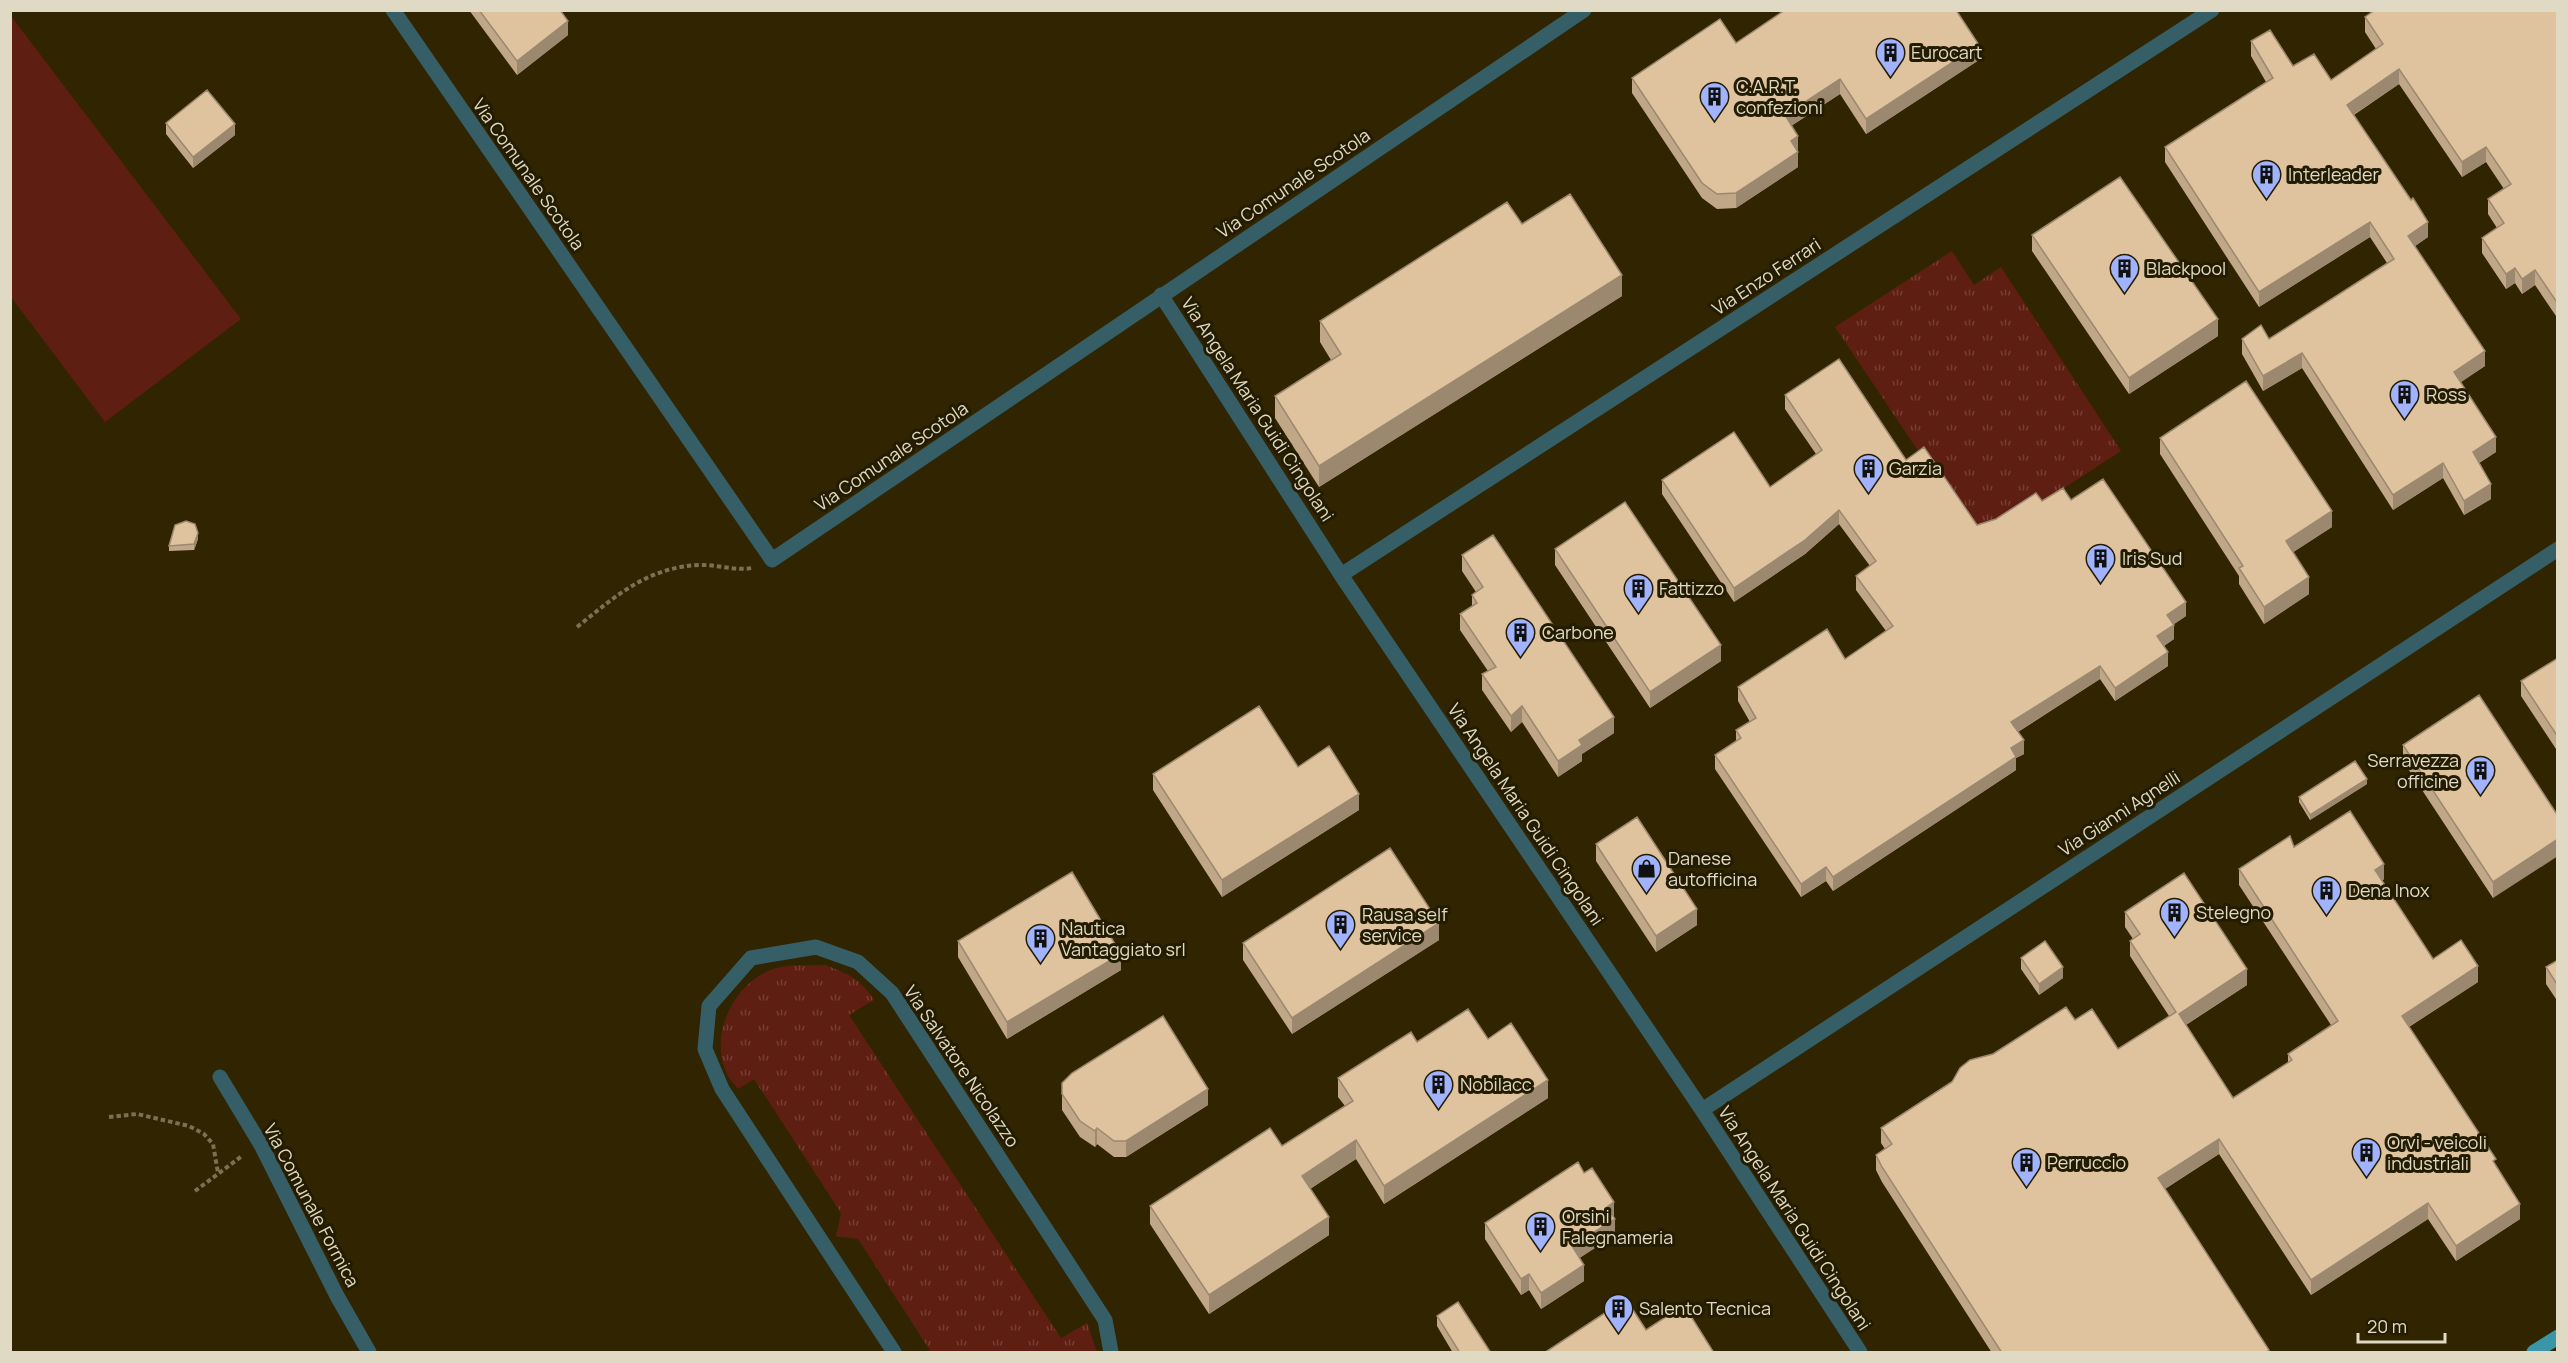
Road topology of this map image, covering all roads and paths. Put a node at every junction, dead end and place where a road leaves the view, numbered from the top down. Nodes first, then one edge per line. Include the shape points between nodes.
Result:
1 (393, 10) edge
2 (1584, 10) edge
3 (2212, 10) edge
4 (1161, 295) junction
5 (2558, 549) edge
6 (772, 560) junction
7 (1341, 575) junction
8 (577, 627) dead end
9 (220, 1077) dead end
10 (1702, 1110) junction
11 (109, 1117) dead end
12 (261, 1144) junction
13 (218, 1173) junction
14 (195, 1191) dead end
15 (2558, 1337) edge
16 (369, 1353) edge
17 (894, 1353) edge
18 (1111, 1353) edge
19 (1860, 1353) edge
20 (2534, 1353) edge

1 - 6 street, Via Comunale Scotola
2 - 4 street, Via Comunale Scotola
3 - 7 street, Via Enzo Ferrari
4 - 6 street, Via Comunale Scotola
4 - 7 street, Via Angela Maria Guidi Cingolani
5 - 10 street, Via Gianni Agnelli
6 - 8 path via 751,569 704,565 663,570 634,584
7 - 10 street, Via Angela Maria Guidi Cingolani
9 - 12 street, Via Comunale Formica
10 - 19 street, Via Angela Maria Guidi Cingolani
11 - 13 path via 137,1114 189,1126 213,1144
12 - 13 path
12 - 16 street, Via Comunale Formica
13 - 14 path
15 - 20 main road
17 - 18 street, Via Salvatore Nicolazzo via 722,1089 705,1048 709,1006 751,958 816,947 858,962 892,993 1105,1320

